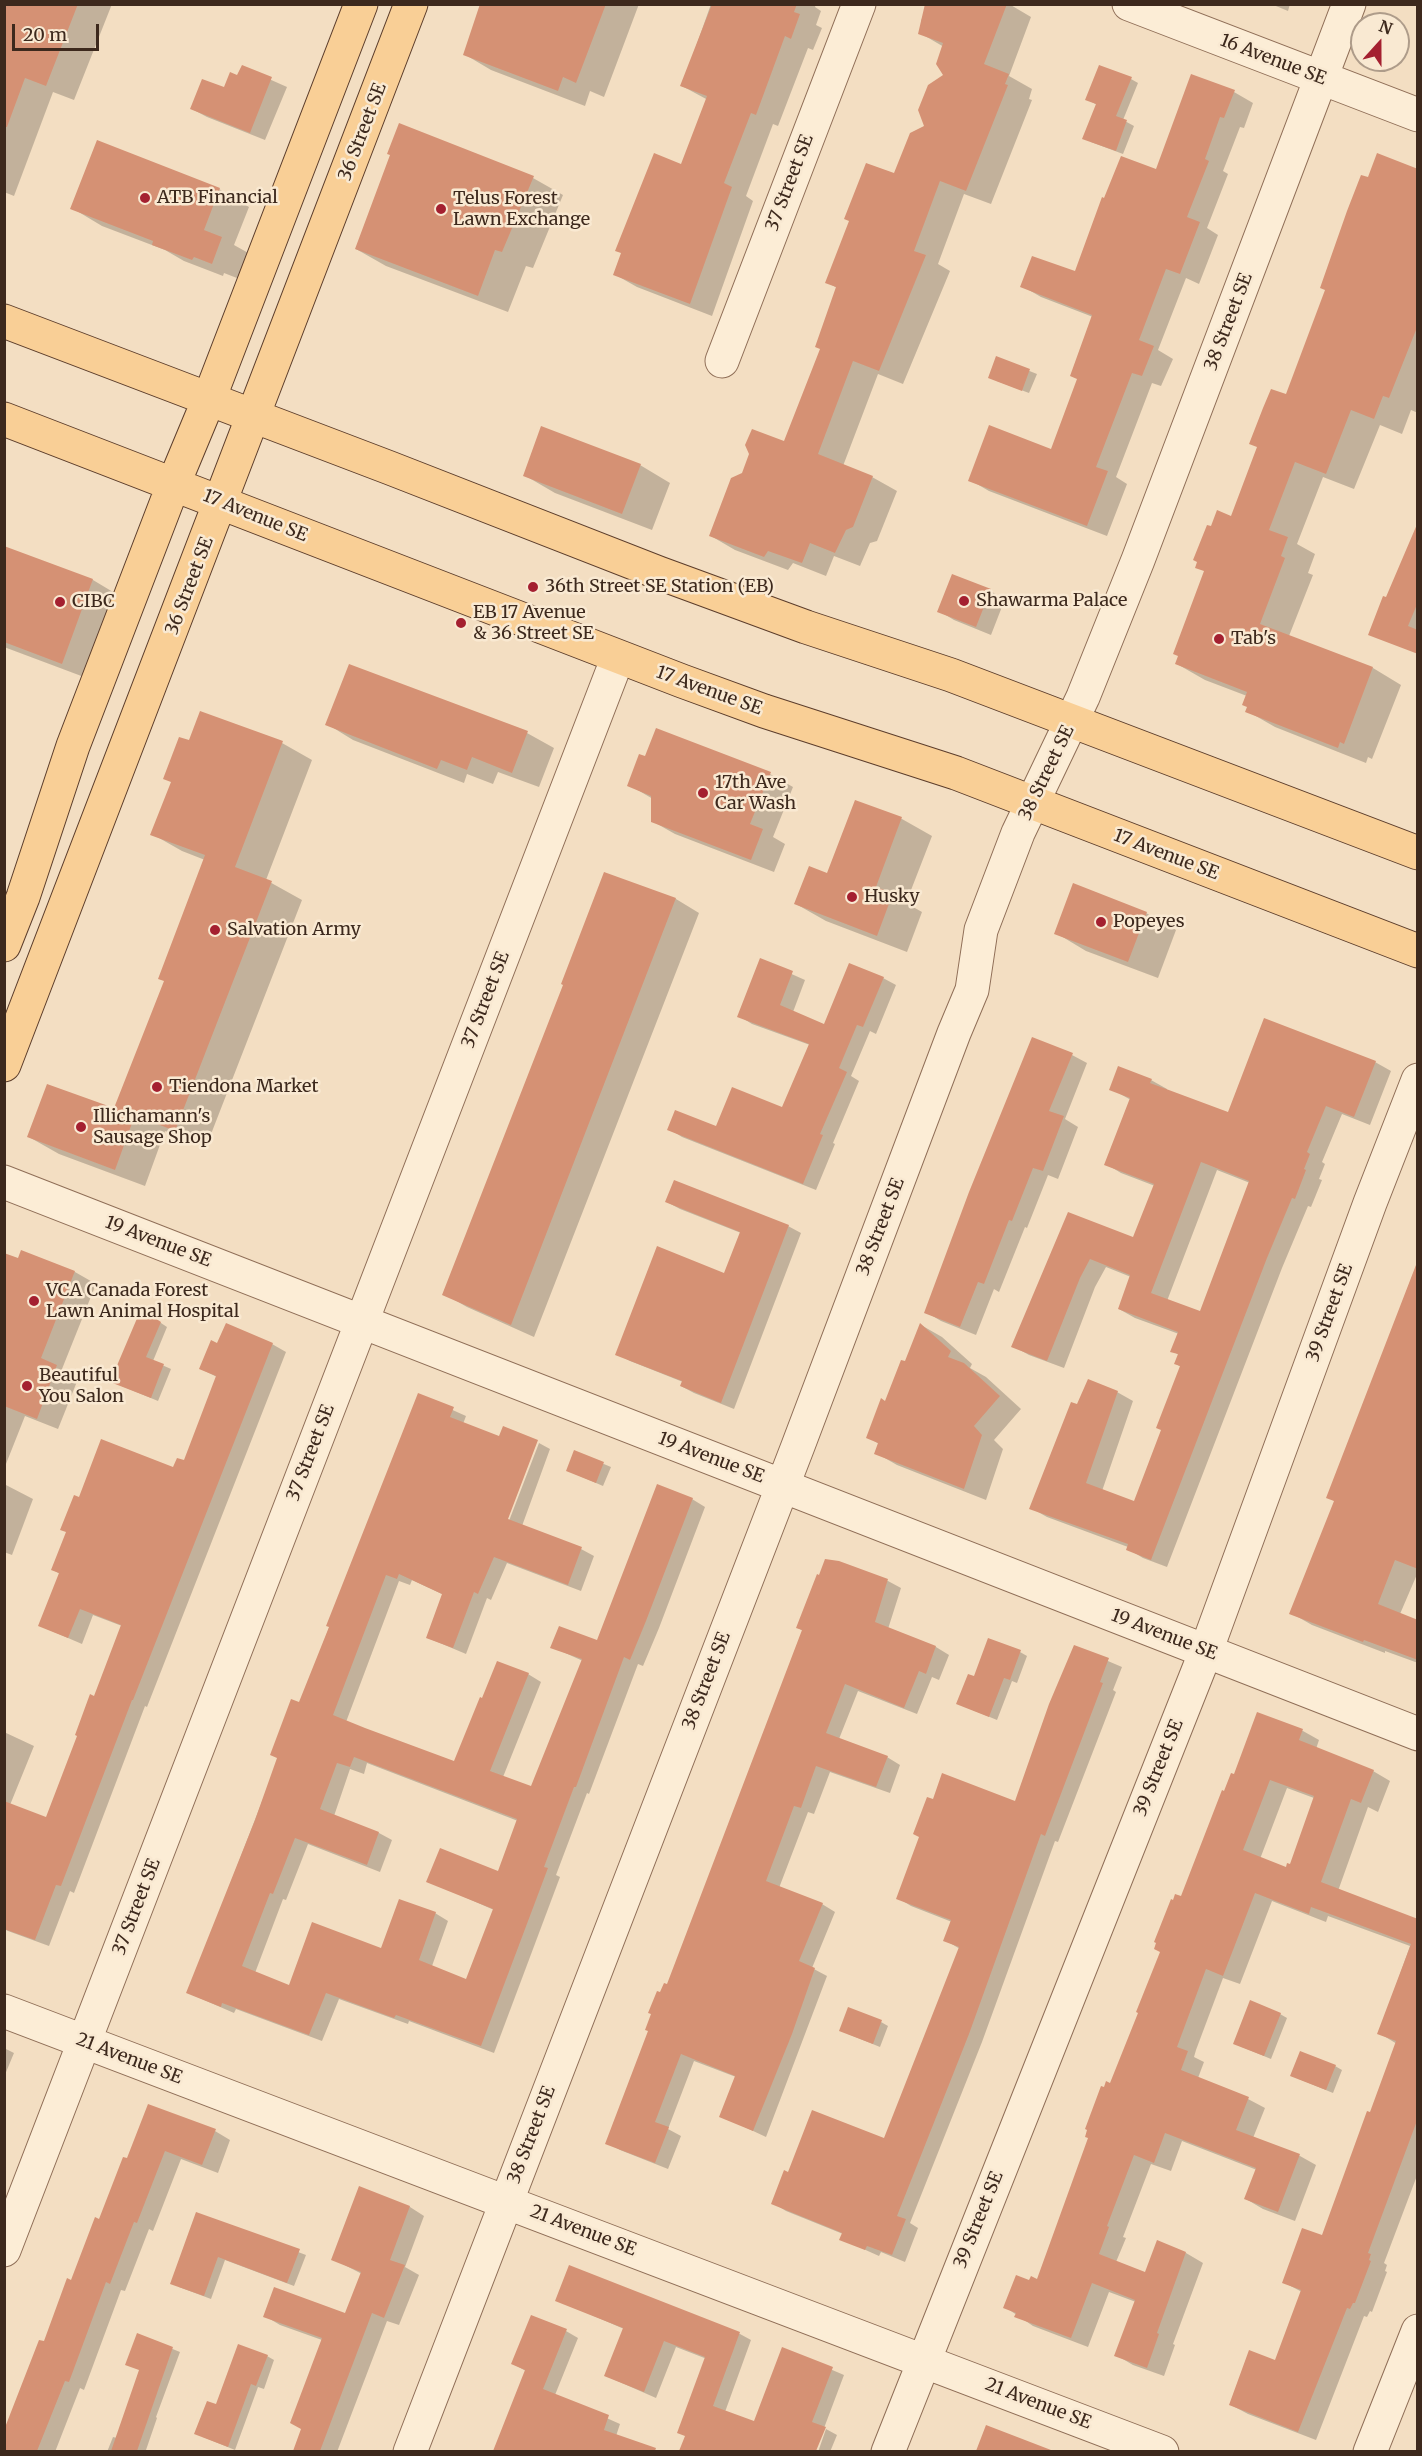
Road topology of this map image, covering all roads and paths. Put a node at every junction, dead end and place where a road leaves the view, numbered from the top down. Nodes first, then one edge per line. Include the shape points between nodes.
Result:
1 (362, 4) edge
2 (411, 4) edge
3 (859, 4) edge
4 (1129, 4) edge
5 (1349, 4) edge
6 (1321, 78) junction
7 (1418, 115) edge
8 (4, 321) edge
9 (722, 361) dead end
10 (208, 399) junction
11 (254, 416) junction
12 (4, 419) edge
13 (174, 483) junction
14 (222, 502) junction
15 (618, 657) junction
16 (1072, 721) junction
17 (1033, 803) junction
18 (1418, 853) edge
19 (4, 945) edge
20 (1418, 951) edge
21 (4, 1065) edge
22 (1418, 1080) edge
23 (4, 1182) edge
24 (362, 1322) junction
25 (782, 1486) junction
26 (1206, 1651) junction
27 (1418, 1734) edge
28 (4, 2011) edge
29 (85, 2042) junction
30 (506, 2202) junction
31 (4, 2250) edge
32 (1418, 2331) edge
33 (923, 2360) junction
34 (410, 2451) edge
35 (888, 2451) edge
36 (1162, 2451) edge
37 (1370, 2451) edge

1 - 10 main road
2 - 11 main road, 36 Street SE
3 - 9 street, 37 Street SE
4 - 6 street, 16 Avenue SE
5 - 6 street, 38 Street SE
6 - 7 street, 16 Avenue SE
6 - 16 street, 38 Street SE via 1138,560
8 - 10 main road
10 - 11 main road
10 - 13 main road
11 - 14 main road, 36 Street SE
11 - 16 main road via 659,573
12 - 13 main road, 17 Avenue SE
13 - 14 main road, 17 Avenue SE
13 - 19 main road via 73,746
14 - 15 main road, 17 Avenue SE
14 - 21 main road, 36 Street SE
15 - 17 main road, 17 Avenue SE
15 - 24 street, 37 Street SE
16 - 17 street, 38 Street SE
16 - 18 main road
17 - 20 main road, 17 Avenue SE
17 - 25 street, 38 Street SE via 981,930 972,990
22 - 26 street, 39 Street SE
23 - 24 street, 19 Avenue SE
24 - 25 street, 19 Avenue SE
24 - 29 street, 37 Street SE
25 - 26 street, 19 Avenue SE
25 - 30 street, 38 Street SE
26 - 27 street, 19 Avenue SE
26 - 33 street, 39 Street SE
28 - 29 street, 21 Avenue SE
29 - 30 street, 21 Avenue SE
29 - 31 street, 37 Street SE
30 - 33 street, 21 Avenue SE
30 - 34 street, 38 Street SE
32 - 37 street
33 - 35 street, 39 Street SE
33 - 36 street, 21 Avenue SE

